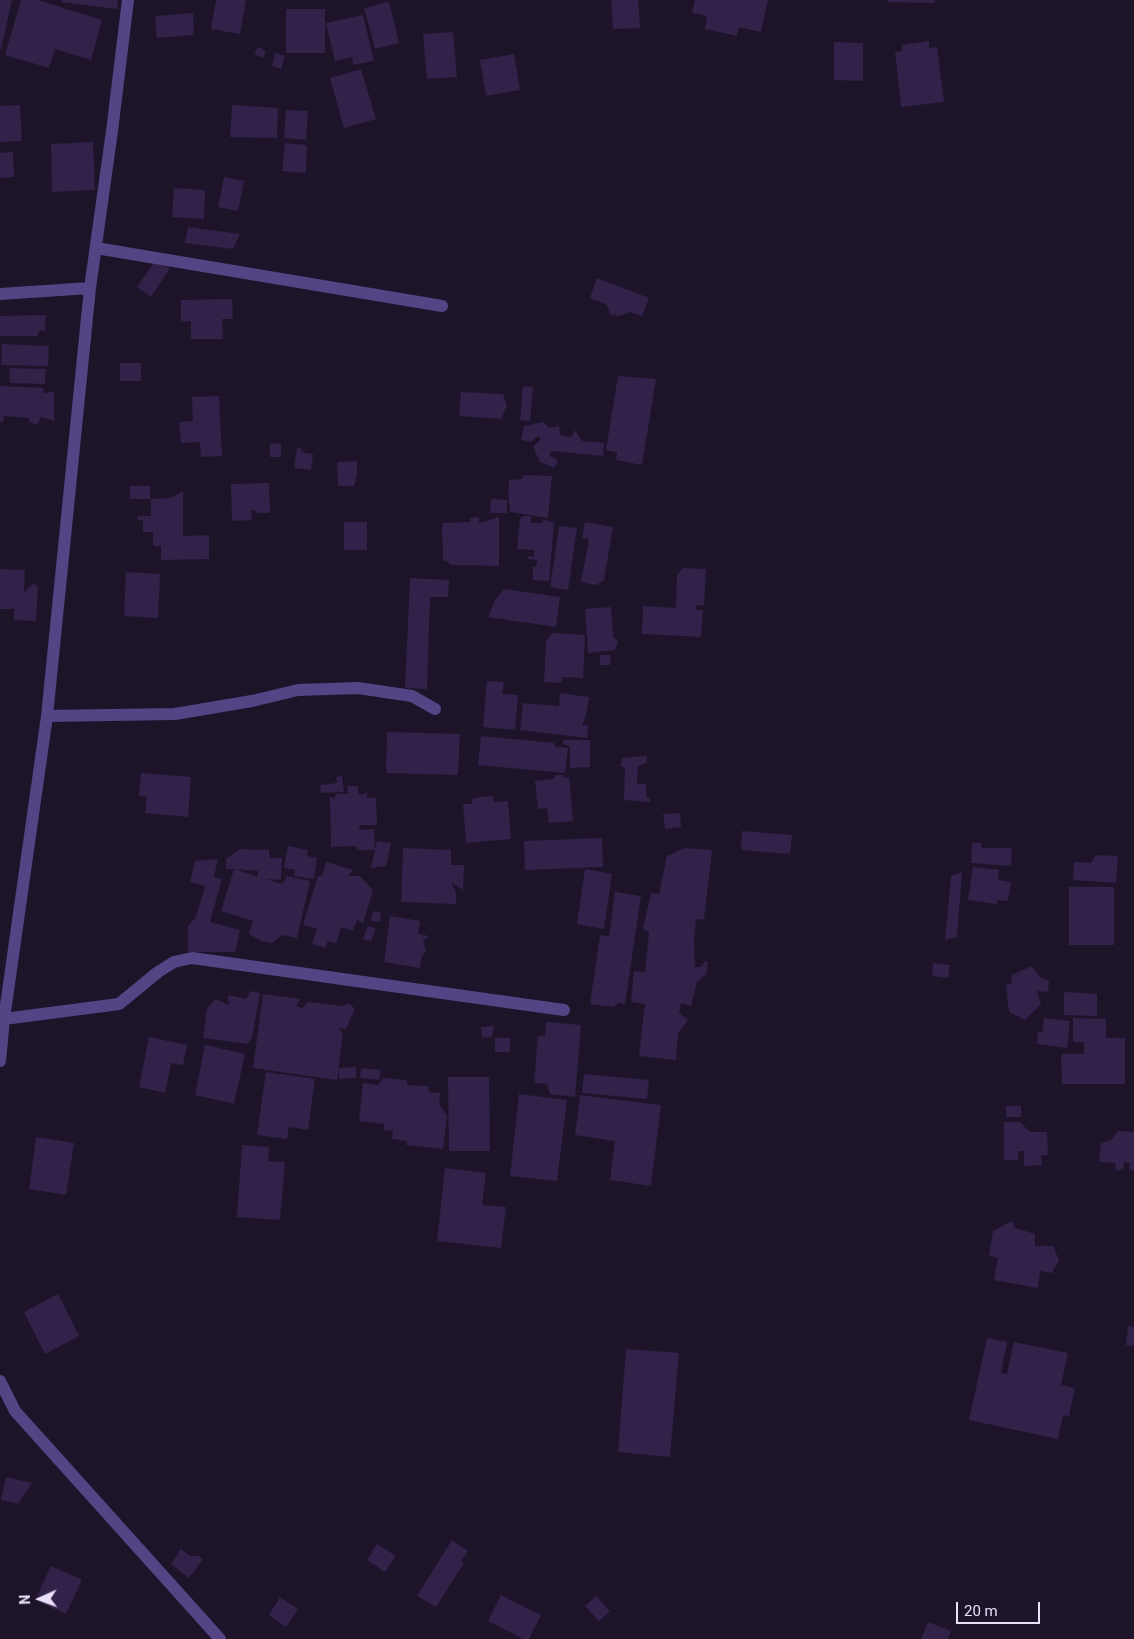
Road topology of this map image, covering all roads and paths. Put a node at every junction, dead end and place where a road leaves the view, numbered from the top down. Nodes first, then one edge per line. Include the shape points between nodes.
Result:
1 (128, 0) edge
2 (96, 248) junction
3 (90, 288) junction
4 (0, 294) edge
5 (442, 306) dead end
6 (435, 709) dead end
7 (47, 716) junction
8 (564, 1010) dead end
9 (4, 1019) junction
10 (0, 1061) edge
11 (1, 1386) edge
12 (220, 1639) edge

1 - 2 street
2 - 3 street
2 - 5 street
3 - 4 street
3 - 7 street
6 - 7 street via 412,696 358,688 298,690 252,702 175,714
7 - 9 street
8 - 9 street via 192,958 174,962 158,972 120,1004
9 - 10 street
11 - 12 street via 15,1411

